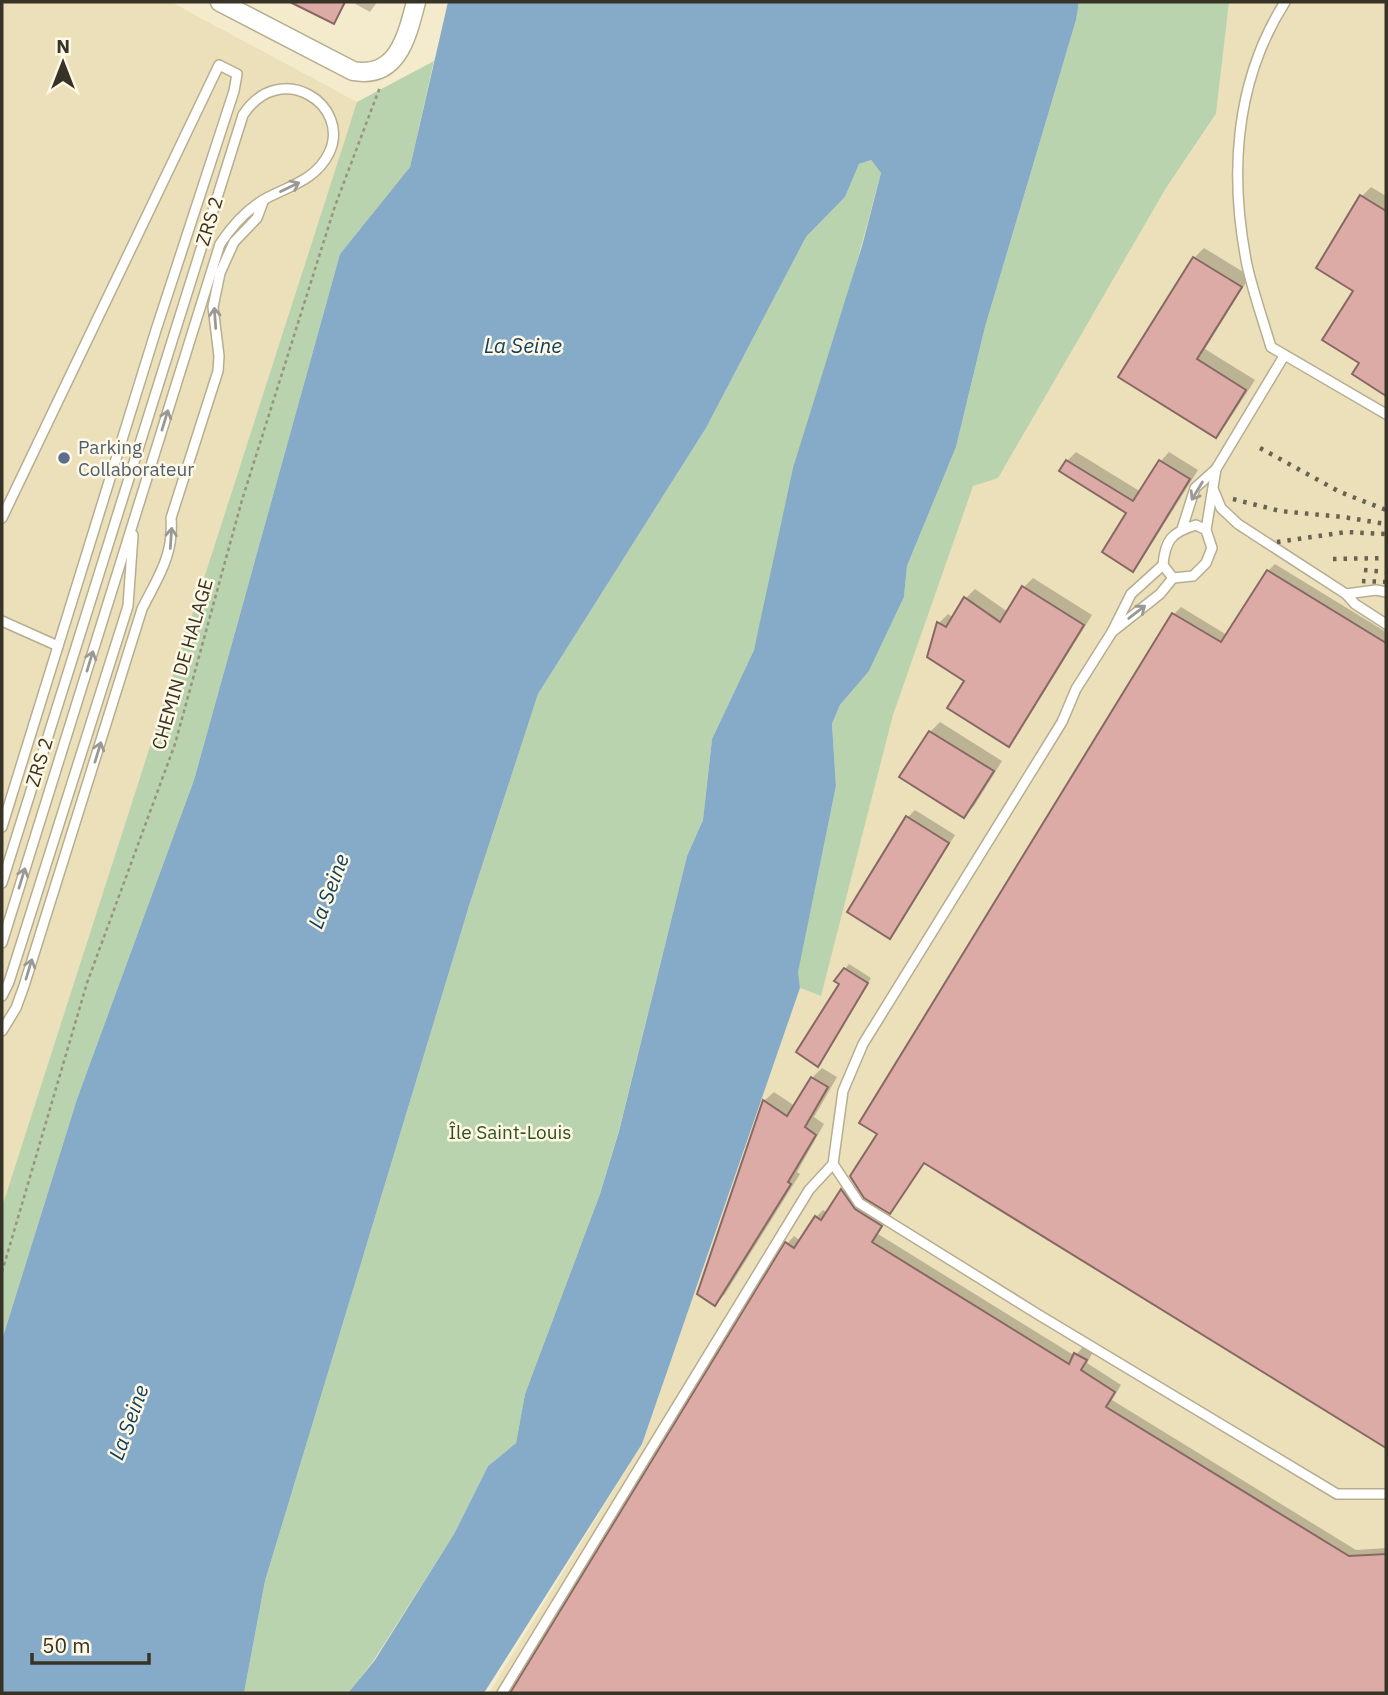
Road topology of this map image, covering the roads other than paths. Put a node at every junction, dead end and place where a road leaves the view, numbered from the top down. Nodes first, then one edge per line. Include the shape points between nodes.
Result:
1 (220, 2) edge
2 (416, 2) edge
3 (1284, 2) edge
4 (263, 200) junction
5 (1284, 356) junction
6 (1386, 414) edge
7 (1216, 469) junction
8 (1214, 491) junction
9 (2, 518) edge
10 (133, 522) junction
11 (1182, 529) junction
12 (1206, 530) junction
13 (1163, 565) junction
14 (1173, 578) junction
15 (1386, 592) edge
16 (1346, 594) junction
17 (2, 621) edge
18 (1386, 624) edge
19 (1112, 632) junction
20 (58, 646) junction
21 (2, 827) edge
22 (2, 883) edge
23 (2, 943) edge
24 (2, 996) edge
25 (2, 1031) edge
26 (833, 1164) junction
27 (1386, 1494) edge
28 (502, 1693) edge

1 - 2 street via 368,74 389,64 407,37
3 - 5 lane via 1255,60 1236,158 1247,266 1270,347
10 -> 4 lane, ZRS 2 via 220,244 241,217
4 -> 22 lane, ZRS 2 via 303,181 321,167 331,149 328,115 308,93 284,89 259,97 243,115
25 -> 4 lane via 24,986 142,609 170,552 171,518 218,371 213,307 220,273 234,242 257,218
5 - 6 lane
5 - 7 lane
7 - 8 lane
7 -> 11 lane via 1195,488
8 - 12 lane
8 - 16 lane via 1220,508
9 - 20 lane via 219,65 237,74
23 -> 10 lane, ZRS 2
10 - 24 lane, ZRS 2 via 128,606
11 - 12 lane via 1196,525
11 - 13 lane via 1164,549
12 - 14 lane via 1212,548 1206,563 1193,576
13 - 14 lane
13 - 19 lane via 1130,594
19 -> 14 lane
15 - 16 lane
16 - 18 lane
17 - 20 lane
19 - 26 lane via 1076,689 1062,722 863,1044 842,1091
20 - 21 lane
26 - 27 lane via 859,1203 1337,1494
26 - 28 lane via 809,1190

